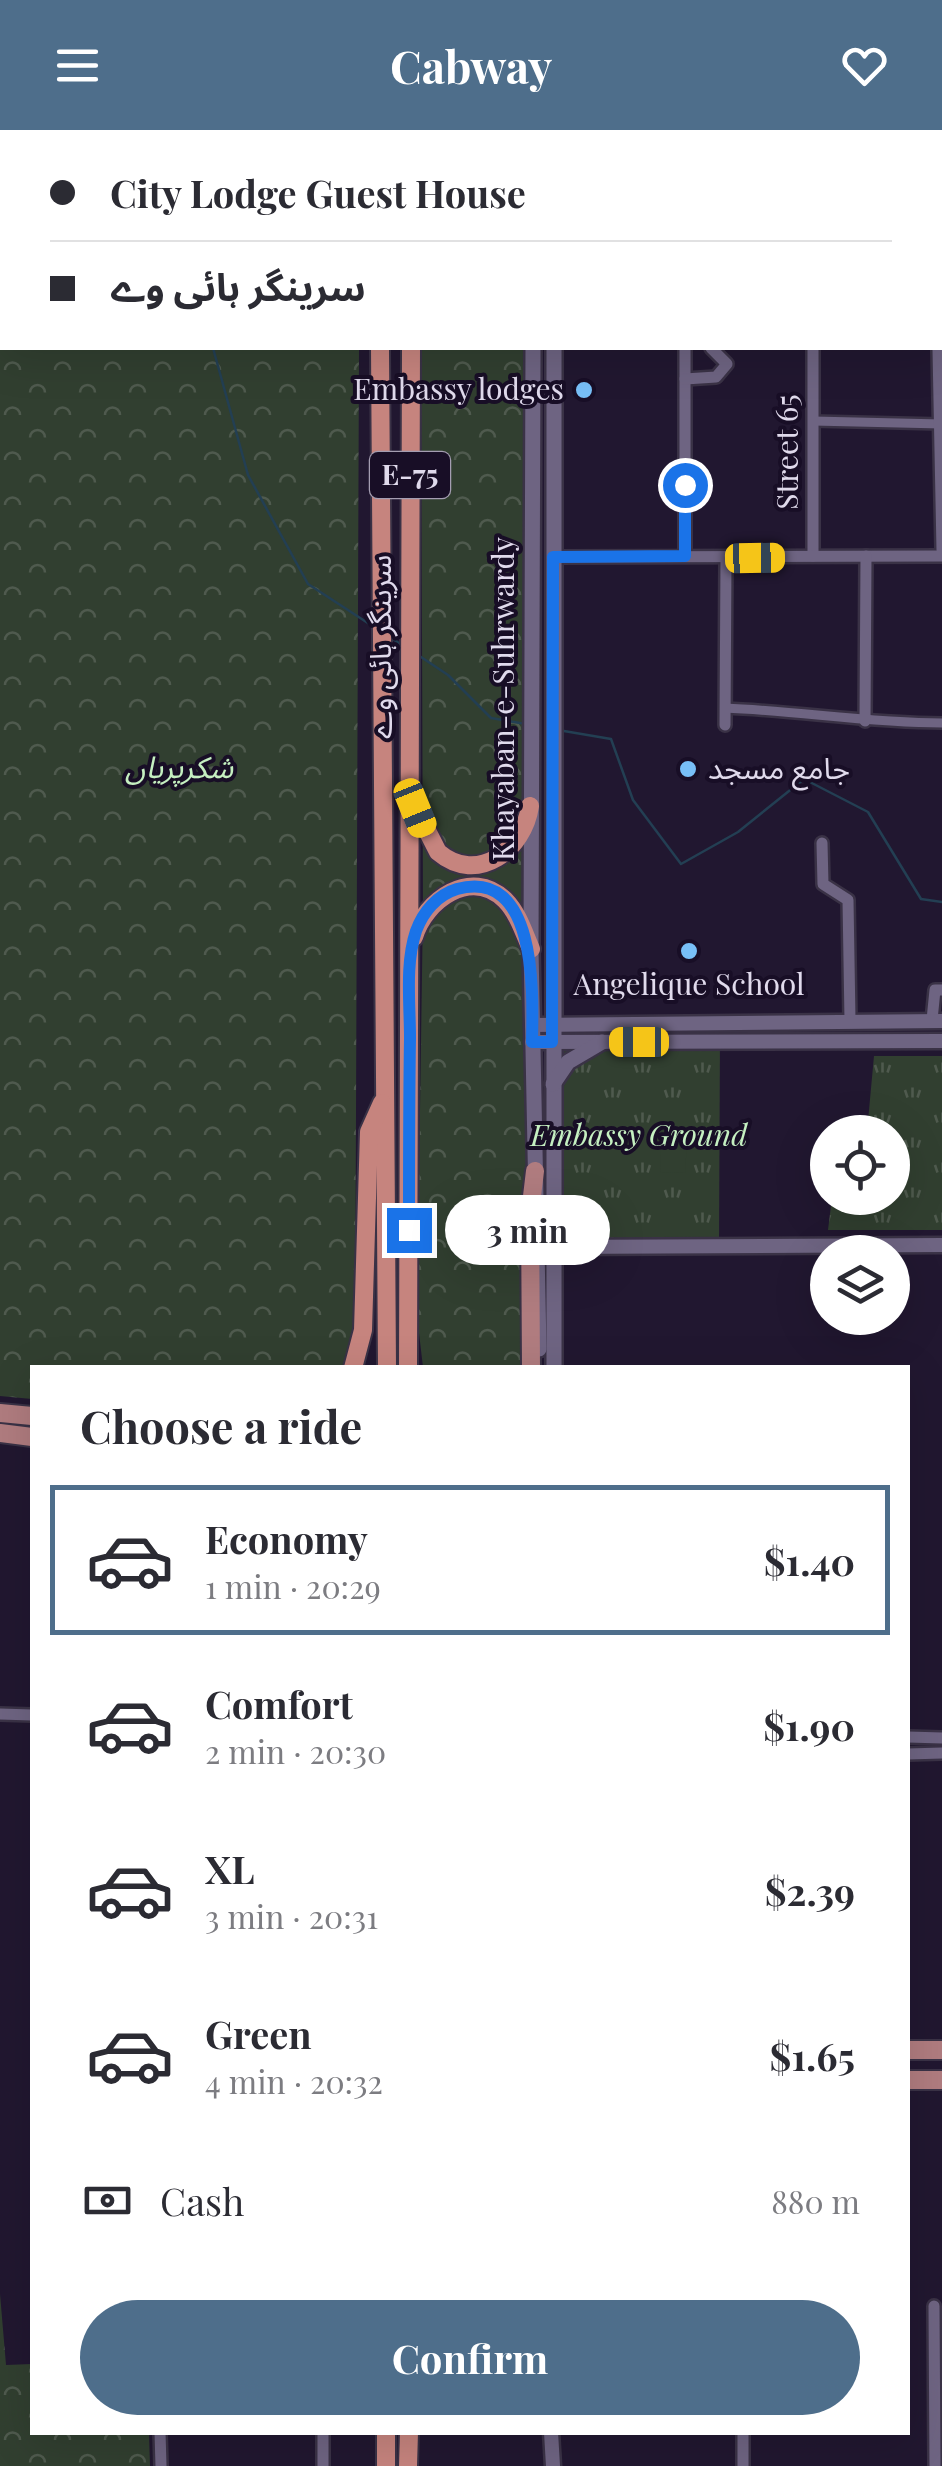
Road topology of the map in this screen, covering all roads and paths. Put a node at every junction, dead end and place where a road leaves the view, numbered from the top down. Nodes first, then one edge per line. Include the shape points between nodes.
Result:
1 (383, 350) edge
2 (383, 350) edge
3 (402, 350) edge
4 (410, 350) edge
5 (533, 350) edge
6 (554, 350) edge
7 (685, 350) edge
8 (713, 350) edge
9 (813, 350) edge
10 (942, 350) edge
11 (685, 379) junction
12 (940, 379) edge
13 (814, 421) junction
14 (940, 424) edge
15 (942, 553) edge
16 (685, 556) junction
17 (813, 556) junction
18 (866, 556) junction
19 (553, 557) junction
20 (726, 558) junction
21 (408, 563) junction
22 (382, 581) junction
23 (552, 680) junction
24 (532, 682) junction
25 (726, 708) junction
26 (865, 720) junction
27 (942, 724) edge
28 (725, 725) dead end
29 (408, 789) junction
30 (530, 806) junction
31 (822, 842) dead end
32 (531, 949) junction
33 (410, 954) junction
34 (942, 990) edge
35 (850, 1020) junction
36 (937, 1020) edge
37 (532, 1033) junction
38 (552, 1033) junction
39 (602, 1042) junction
40 (942, 1042) edge
41 (553, 1084) junction
42 (385, 1097) junction
43 (535, 1171) junction
44 (942, 1245) edge
45 (554, 1247) junction
46 (353, 1365) edge
47 (387, 1365) edge
48 (411, 1365) edge
49 (530, 1365) edge
50 (539, 1365) edge
51 (554, 1365) edge
52 (0, 1413) edge
53 (30, 1416) edge
54 (0, 1433) edge
55 (30, 1437) edge
56 (0, 1714) edge
57 (30, 1715) edge
58 (914, 1737) edge
59 (942, 1738) edge
60 (914, 1753) edge
61 (942, 1753) edge
62 (910, 2050) edge
63 (942, 2050) edge
64 (910, 2080) edge
65 (942, 2080) edge
66 (934, 2306) dead end
67 (160, 2435) edge
68 (323, 2435) edge
69 (386, 2435) edge
70 (408, 2435) edge
71 (551, 2435) edge
72 (743, 2435) edge
73 (160, 2466) edge
74 (323, 2466) edge
75 (386, 2466) edge
76 (408, 2466) edge
77 (553, 2466) edge
78 (743, 2466) edge
79 (936, 2466) edge

1 - 3 highway via 395,369
2 - 22 highway, سرینگر ہائی وے / E-75
4 - 21 highway, سرینگر ہائی وے / E-75
5 - 24 main road, Khayaban-e-Suhrwardy
6 - 19 main road, Khayaban-e-Suhrwardy
7 - 11 street
8 - 11 street via 727,364 716,377
9 - 13 street, Street 65
10 - 12 street
11 - 16 street
12 - 14 street
13 - 14 street
13 - 17 street, Street 65
14 - 15 street
15 - 18 street
16 - 19 street
16 - 20 street
17 - 18 street
17 - 20 street
18 - 26 street
19 - 23 main road, Khayaban-e-Suhrwardy
20 - 25 street
21 - 22 highway via 402,394 393,387 386,396
21 - 29 highway, سرینگر ہائی وے / E-75
22 - 42 highway, سرینگر ہائی وے / E-75
23 - 24 main road
23 - 38 main road, Khayaban-e-Suhrwardy
24 - 30 main road, Khayaban-e-Suhrwardy
25 - 26 street
25 - 28 street
26 - 27 street
29 - 30 highway via 438,852 470,865 508,852 524,831
29 - 33 highway, سرینگر ہائی وے / E-75
30 - 32 main road, Khayaban-e-Suhrwardy
31 - 35 street via 824,884 848,900
32 - 33 highway via 509,905 494,892 460,888 431,905
32 - 37 main road, Khayaban-e-Suhrwardy
33 - 48 highway, سرینگر ہائی وے / E-75
34 - 36 street via 934,990
35 - 36 street
35 - 38 street
37 - 38 street
37 - 43 main road, Khayaban-e-Suhrwardy
38 - 39 street
38 - 41 main road, Khayaban-e-Suhrwardy
39 - 40 street
39 - 41 main road via 568,1062
41 - 45 main road, Khayaban-e-Suhrwardy
42 - 46 highway via 370,1132 363,1330
42 - 47 highway, سرینگر ہائی وے / E-75
43 - 49 main road
43 - 50 main road, Khayaban-e-Suhrwardy
44 - 45 street
45 - 51 main road, Khayaban-e-Suhrwardy
52 - 53 main road
54 - 55 main road
56 - 57 street
58 - 59 street
58 - 60 street
60 - 61 street
62 - 63 main road
64 - 65 main road
66 - 79 street
67 - 73 street
68 - 74 street
69 - 75 highway
70 - 76 highway
71 - 77 street
72 - 78 street

